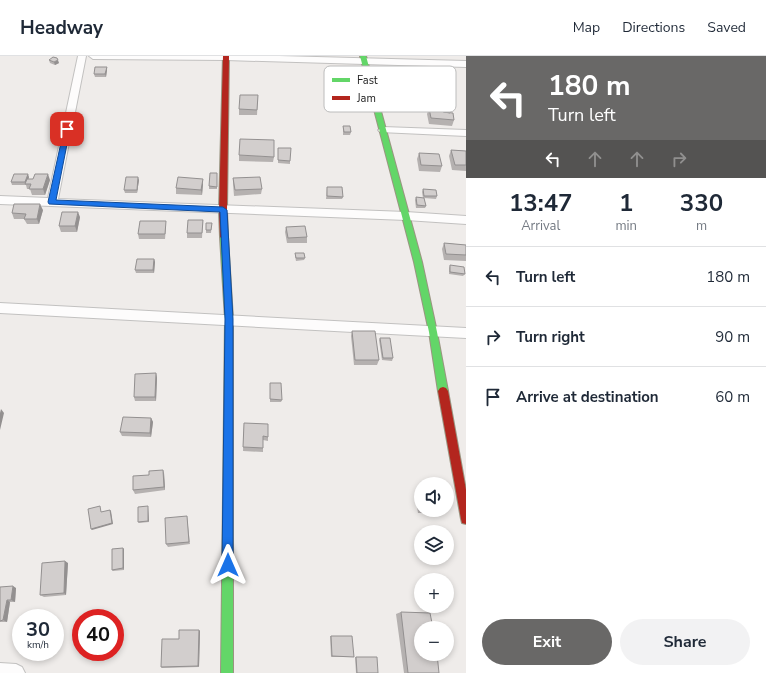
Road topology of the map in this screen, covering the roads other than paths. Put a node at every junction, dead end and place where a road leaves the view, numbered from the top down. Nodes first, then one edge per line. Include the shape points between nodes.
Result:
1 (82, 56) edge
2 (93, 56) edge
3 (226, 57) edge
4 (364, 58) edge
5 (466, 64) edge
6 (378, 112) edge
7 (383, 130) junction
8 (466, 133) edge
9 (0, 200) edge
10 (52, 202) junction
11 (223, 210) junction
12 (406, 216) junction
13 (466, 220) edge
14 (0, 308) edge
15 (229, 319) junction
16 (433, 331) junction
17 (466, 333) edge
18 (462, 481) edge
19 (466, 519) edge
20 (0, 672) edge
21 (16, 673) edge
22 (227, 673) edge

1 - 10 street
2 - 3 street
3 - 4 street
3 - 11 street
4 - 5 street
6 - 7 street
7 - 8 street
7 - 12 street
9 - 10 street
10 - 11 street
11 - 12 street
11 - 15 street
12 - 13 street
12 - 16 street
14 - 15 street
15 - 16 street
15 - 22 street
16 - 17 street
16 - 18 street
18 - 19 street
20 - 21 street

